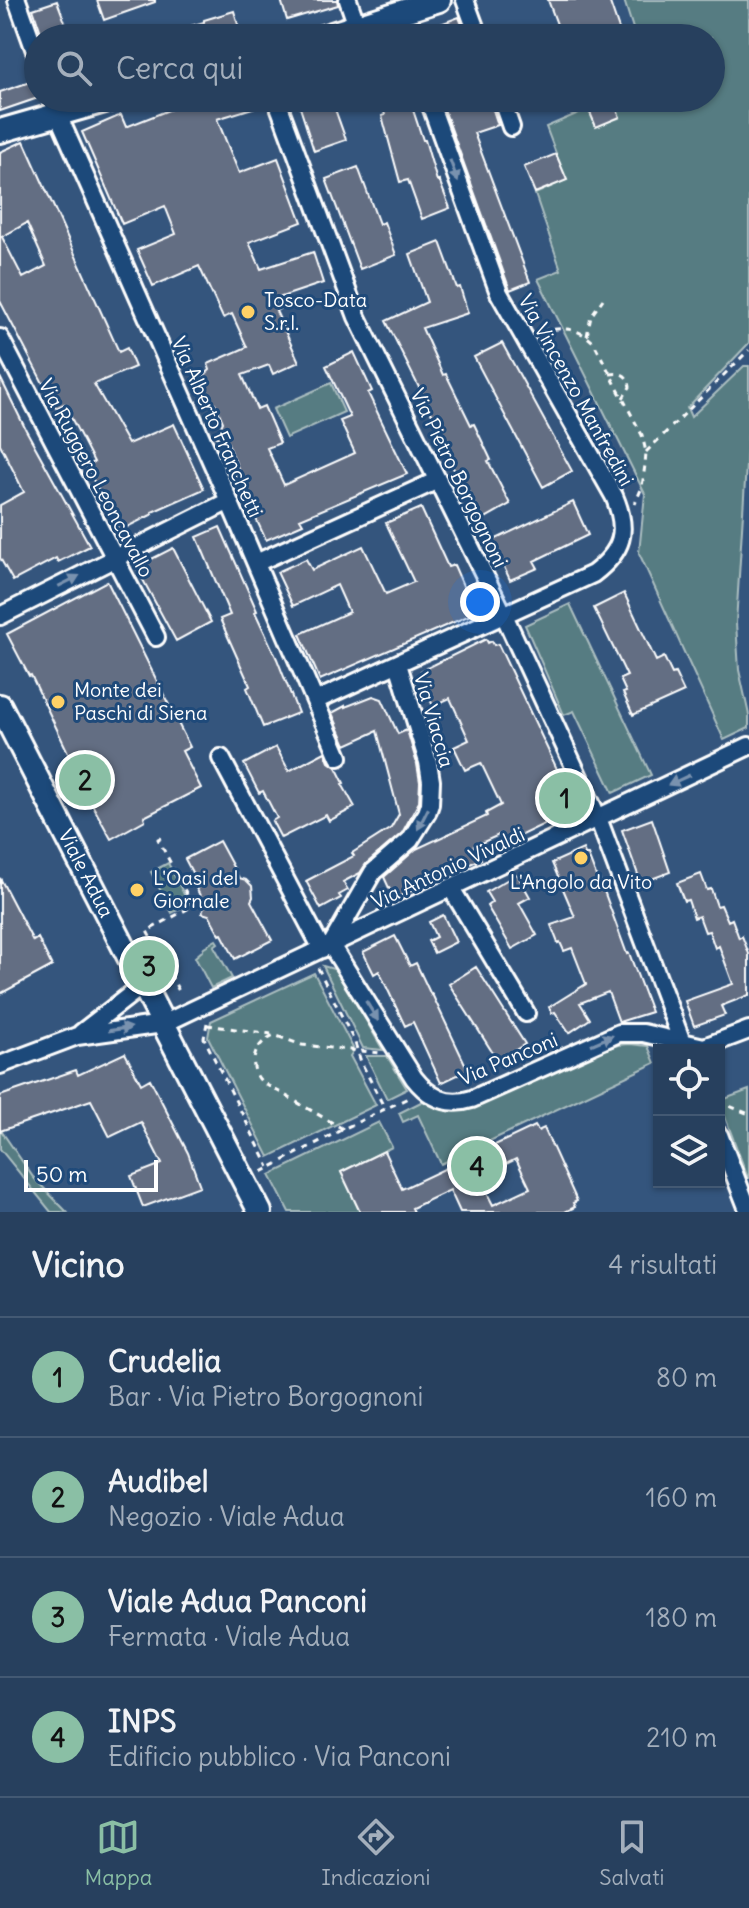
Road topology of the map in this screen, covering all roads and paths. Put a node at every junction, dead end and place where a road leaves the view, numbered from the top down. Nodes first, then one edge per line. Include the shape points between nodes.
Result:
1 (17, 0) edge
2 (348, 0) edge
3 (439, 0) edge
4 (465, 0) edge
5 (398, 14) junction
6 (26, 24) edge
7 (356, 24) edge
8 (364, 24) edge
9 (402, 24) edge
10 (474, 24) edge
11 (44, 112) edge
12 (57, 112) edge
13 (281, 112) edge
14 (433, 112) edge
15 (506, 112) edge
16 (511, 127) dead end
17 (0, 131) edge
18 (603, 299) dead end
19 (522, 336) junction
20 (587, 336) junction
21 (0, 338) edge
22 (749, 350) edge
23 (610, 374) junction
24 (623, 398) junction
25 (646, 452) junction
26 (438, 480) junction
27 (229, 501) junction
28 (620, 513) junction
29 (114, 558) junction
30 (256, 563) junction
31 (504, 615) junction
32 (0, 616) edge
33 (156, 637) dead end
34 (398, 664) junction
35 (315, 701) junction
36 (0, 706) edge
37 (749, 746) edge
38 (339, 757) dead end
39 (221, 758) dead end
40 (598, 818) junction
41 (161, 838) dead end
42 (451, 888) junction
43 (326, 947) junction
44 (317, 967) dead end
45 (143, 985) junction
46 (185, 1002) dead end
47 (526, 1013) dead end
48 (208, 1018) dead end
49 (196, 1022) dead end
50 (163, 1024) junction
51 (206, 1025) junction
52 (749, 1030) edge
53 (274, 1035) junction
54 (77, 1036) junction
55 (678, 1044) edge
56 (683, 1044) edge
57 (714, 1044) edge
58 (358, 1051) junction
59 (399, 1054) junction
60 (0, 1065) edge
61 (424, 1090) junction
62 (725, 1104) edge
63 (385, 1109) junction
64 (749, 1114) edge
65 (343, 1129) junction
66 (725, 1150) edge
67 (269, 1167) junction
68 (244, 1181) junction
69 (260, 1212) edge
70 (749, 1212) edge

1 - 6 street
2 - 7 street
3 - 5 main road
4 - 10 street
5 - 8 main road
5 - 9 street
11 - 17 main road
12 - 27 street, Via Alberto Franchetti
13 - 26 street, Via Pietro Borgognoni via 348,295
14 -> 19 street, Via Vincenzo Manfredini via 499,293
15 - 16 street
18 - 20 path via 591,316
19 - 20 path via 562,328
19 - 28 street, Via Vincenzo Manfredini
20 - 23 path
21 - 29 street, Via Ruggero Leoncavallo
22 - 25 path
23 - 24 path
23 - 24 path via 627,377 630,387
24 - 25 path
25 - 28 path via 635,504
26 - 30 street
26 - 31 street, Via Pietro Borgognoni
27 - 29 street
27 - 30 street, Via Alberto Franchetti
28 - 31 street, Via Vincenzo Manfredini via 620,545 604,566
32 -> 29 street
29 - 33 street, Via Ruggero Leoncavallo
30 - 35 street, Via Alberto Franchetti
31 - 34 street, Via Vincenzo Manfredini
31 - 40 street, Via Pietro Borgognoni
34 - 35 street, Via Vincenzo Manfredini
34 -> 43 street, Via Viaccia via 428,762 430,804 410,840 373,872
35 - 38 street, Via Alberto Franchetti
36 - 45 main road, Viale Adua
37 -> 40 street, Via Antonio Vivaldi
39 - 43 street
40 - 42 street, Via Antonio Vivaldi
40 - 56 street, Via Pietro Borgognoni
41 - 46 path via 193,906 147,931
42 - 43 street, Via Antonio Vivaldi
42 - 47 street
43 - 50 street, Via Antonio Vivaldi
43 -> 59 street
44 - 58 path
45 - 50 main road, Viale Adua
45 - 54 street
48 - 51 path
49 - 51 path
54 -> 50 street
50 - 68 main road, Viale Adua
51 - 53 path
51 - 67 path via 204,1038
52 - 57 street, Via Panconi
53 - 58 path via 302,1045
53 - 65 path via 255,1055 259,1078
54 - 60 street
61 -> 55 street, Via Panconi via 440,1100 466,1100 619,1033 643,1033
58 - 59 path
58 - 63 path
59 - 61 street
61 - 63 path
62 - 64 path
63 - 65 path
65 - 67 path
66 - 70 street
67 - 68 path
68 - 69 main road, Viale Adua

